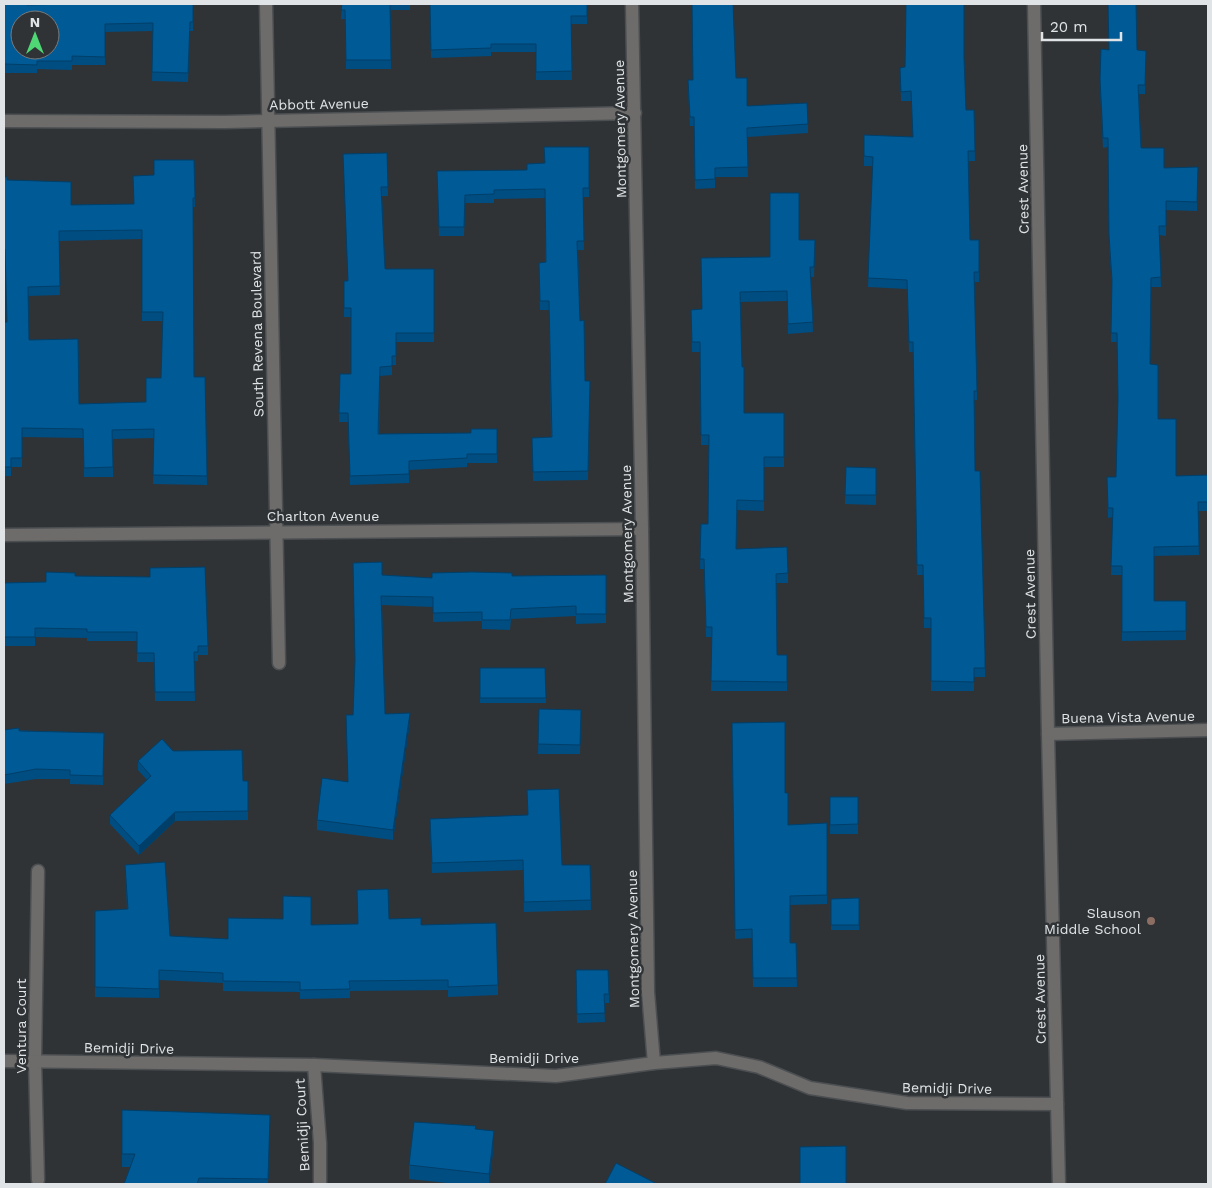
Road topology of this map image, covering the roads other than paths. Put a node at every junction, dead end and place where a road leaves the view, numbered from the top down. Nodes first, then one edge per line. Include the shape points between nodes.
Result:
1 (266, 4) edge
2 (632, 4) edge
3 (1034, 4) edge
4 (635, 113) junction
5 (268, 120) junction
6 (4, 122) edge
7 (642, 529) junction
8 (276, 531) junction
9 (4, 535) edge
10 (279, 663) dead end
11 (1208, 730) edge
12 (1048, 734) junction
13 (38, 872) dead end
14 (4, 1061) edge
15 (35, 1062) junction
16 (654, 1063) junction
17 (314, 1064) junction
18 (1057, 1104) junction
19 (38, 1180) dead end
20 (320, 1184) edge
21 (1059, 1184) edge

1 - 5 street, South Revena Boulevard
2 - 4 street, Montgomery Avenue
3 - 12 street, Crest Avenue
4 - 5 street, Abbott Avenue
4 - 7 street, Montgomery Avenue
5 - 6 street, Abbott Avenue
5 - 8 street, South Revena Boulevard
7 - 8 street, Charlton Avenue
7 - 16 street, Montgomery Avenue via 648,992
8 - 9 street, Charlton Avenue
8 - 10 street, South Revena Boulevard
11 - 12 street, Buena Vista Avenue
12 - 18 street, Crest Avenue
13 - 15 street, Ventura Court
14 - 15 street, Bemidji Drive
15 - 17 street, Bemidji Drive
15 - 19 street, Ventura Court
16 - 17 street, Bemidji Drive via 556,1076
16 - 18 street, Bemidji Drive via 716,1058 759,1067 810,1088 906,1103
17 - 20 street, Bemidji Court
18 - 21 street, Crest Avenue

